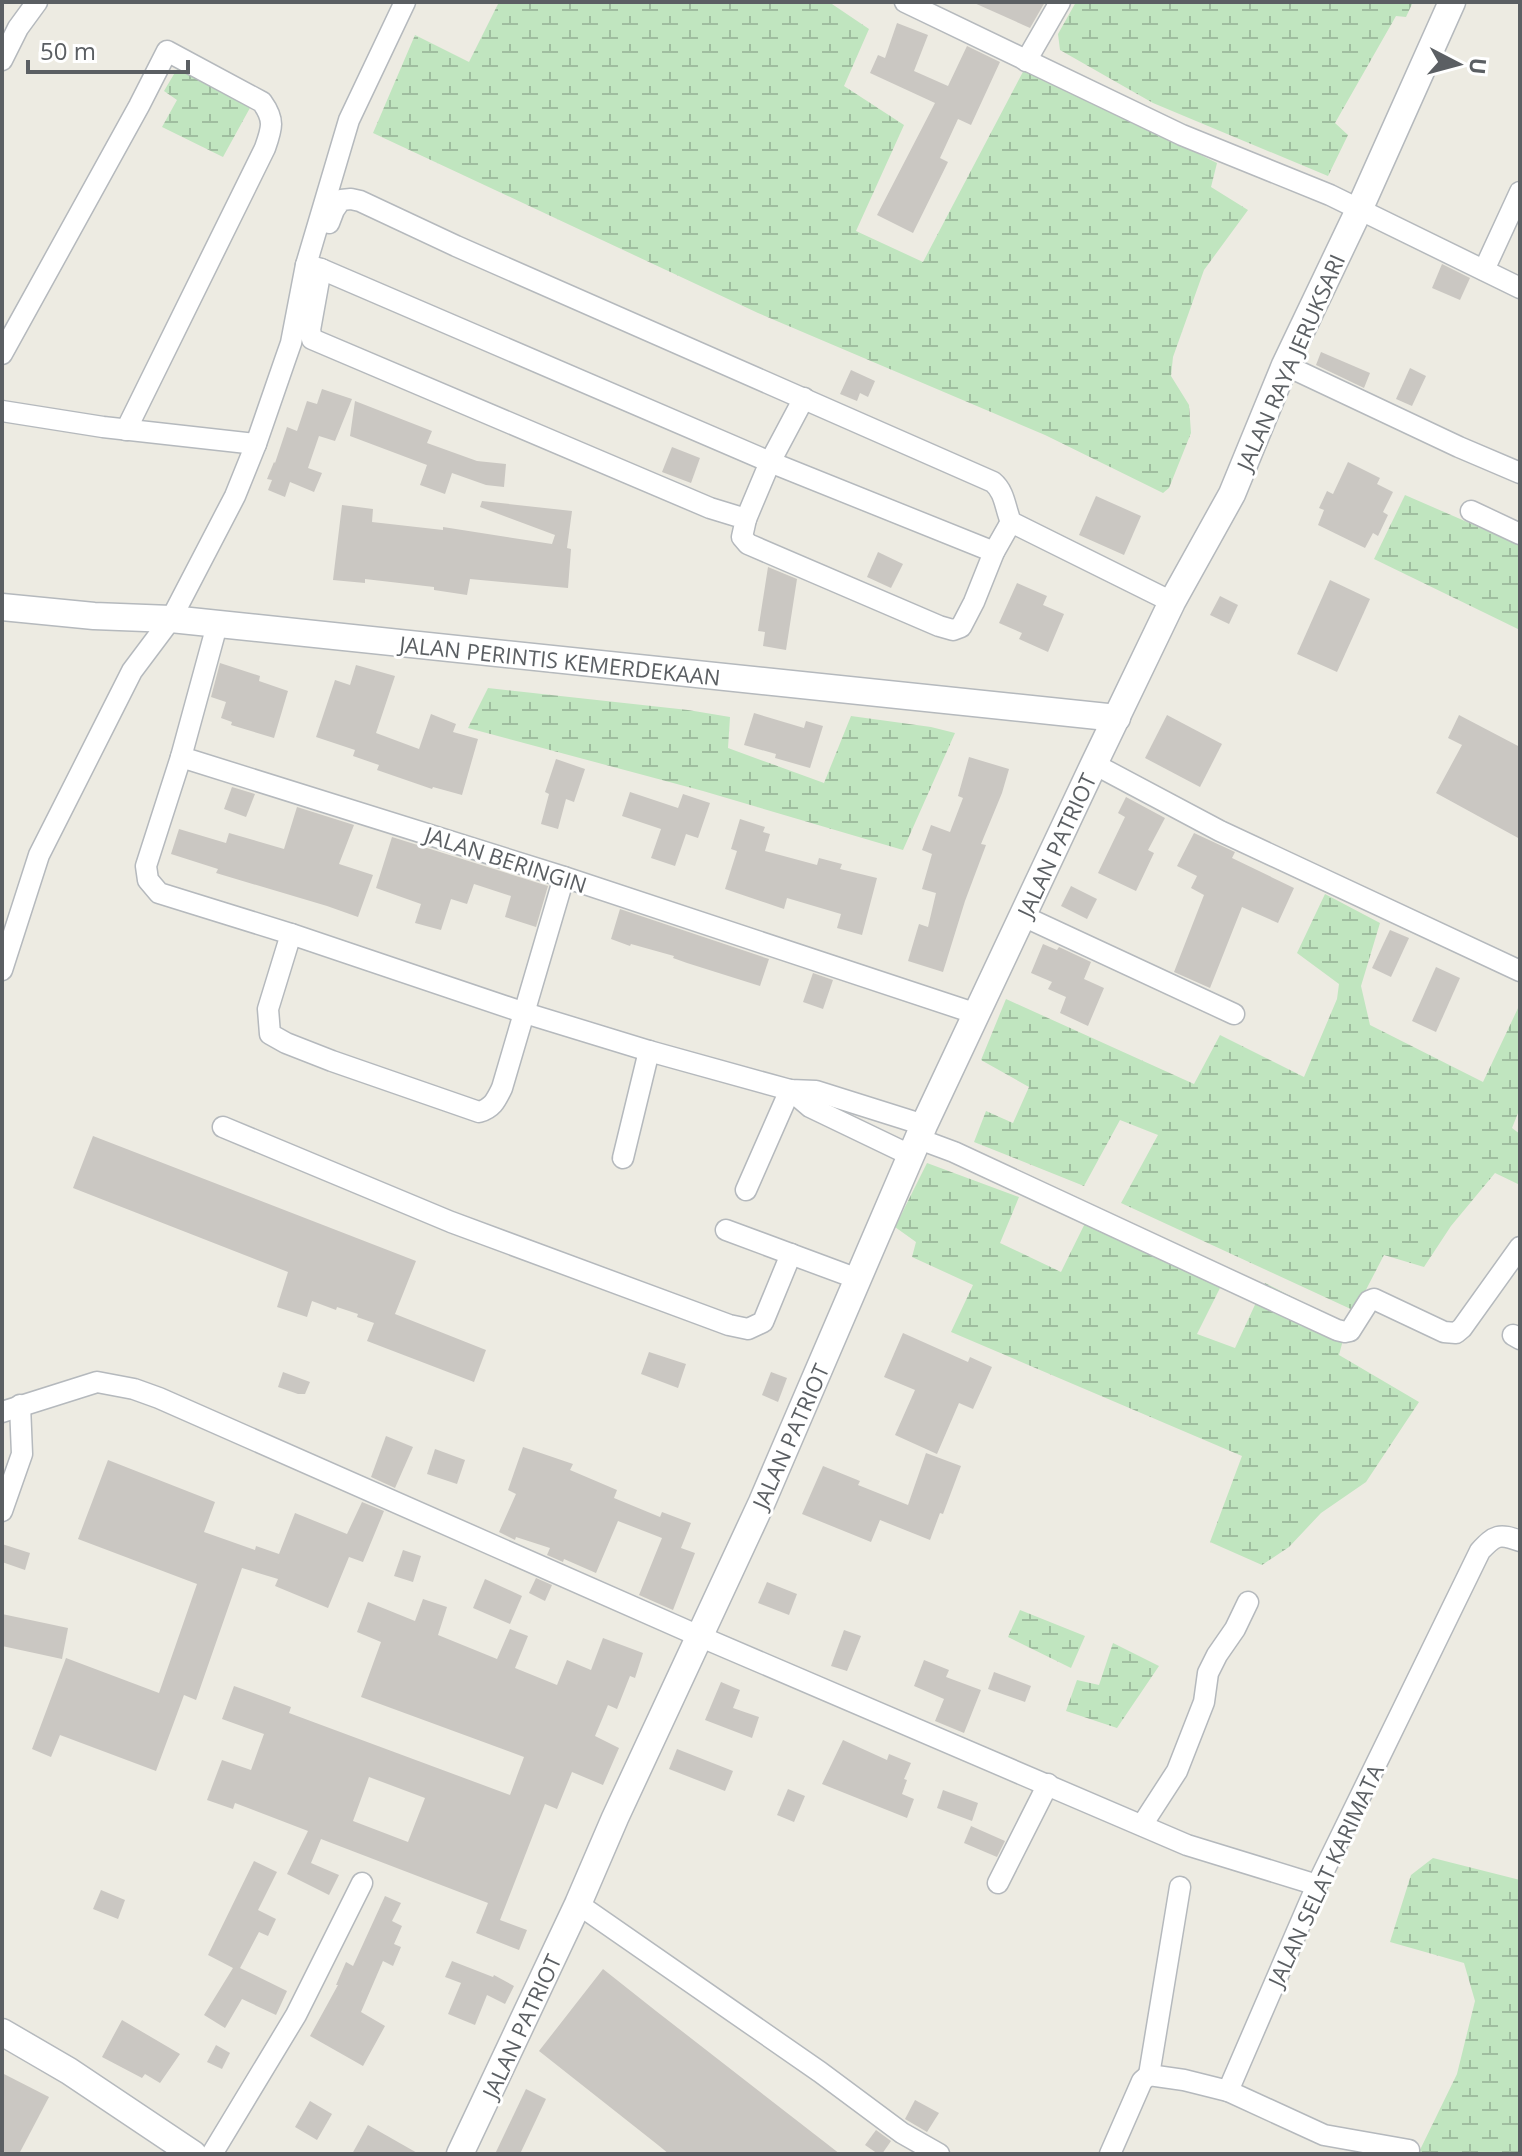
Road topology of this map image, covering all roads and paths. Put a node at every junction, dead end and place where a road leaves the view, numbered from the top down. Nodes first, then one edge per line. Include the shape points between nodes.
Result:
1 (37, 2) edge
2 (405, 2) edge
3 (905, 2) edge
4 (1060, 2) edge
5 (1452, 2) edge
6 (10, 24) edge
7 (2, 60) edge
8 (1026, 61) junction
9 (1520, 192) edge
10 (1354, 207) junction
11 (314, 267) junction
12 (1484, 270) junction
13 (1520, 288) edge
14 (2, 354) edge
15 (1285, 365) junction
16 (804, 398) junction
17 (2, 411) edge
18 (126, 430) junction
19 (256, 444) junction
20 (770, 462) junction
21 (1520, 473) edge
22 (1471, 511) dead end
23 (746, 519) junction
24 (1011, 522) junction
25 (1520, 534) edge
26 (994, 552) junction
27 (1172, 602) junction
28 (2, 607) edge
29 (171, 619) junction
30 (217, 625) junction
31 (1117, 718) junction
32 (181, 757) junction
33 (1094, 764) junction
34 (564, 877) junction
35 (1023, 916) junction
36 (291, 934) junction
37 (2, 970) edge
38 (1520, 971) edge
39 (968, 1011) junction
40 (525, 1013) junction
41 (1234, 1014) dead end
42 (649, 1051) junction
43 (790, 1090) junction
44 (223, 1127) dead end
45 (918, 1139) junction
46 (623, 1158) dead end
47 (746, 1190) dead end
48 (726, 1230) dead end
49 (1520, 1247) edge
50 (791, 1254) junction
51 (852, 1277) junction
52 (11, 1408) edge
53 (2, 1511) edge
54 (1520, 1541) edge
55 (1248, 1602) dead end
56 (699, 1636) junction
57 (1048, 1784) junction
58 (1142, 1825) junction
59 (362, 1883) dead end
60 (998, 1883) dead end
61 (1317, 1885) junction
62 (1180, 1887) dead end
63 (578, 1904) junction
64 (2, 2032) edge
65 (1149, 2075) junction
66 (1228, 2091) junction
67 (1409, 2150) dead end
68 (193, 2154) edge
69 (212, 2154) edge
70 (460, 2154) edge
71 (939, 2154) edge
72 (1110, 2154) edge

1 - 6 street
2 - 11 street via 349,120
3 - 8 street
4 - 8 street
5 - 10 street, JALAN RAYA JERUKSARI
6 - 7 street
8 - 10 street via 1182,135
9 - 12 street
10 - 12 street
10 - 15 street, JALAN RAYA JERUKSARI
11 - 16 street via 337,203 345,198 360,201
11 - 19 street
11 - 20 street
11 - 23 street via 312,339
12 - 13 street
14 - 18 street via 167,51 262,102 271,117 265,148
15 - 21 street
15 - 27 street, JALAN RAYA JERUKSARI via 1232,494
16 - 20 street
16 - 24 street via 993,482 1004,495
17 - 18 street
18 - 19 street
19 - 29 street
20 - 23 street
20 - 26 street
22 - 25 street
23 - 26 street via 742,537 748,544 950,629 958,629 967,618
24 - 26 street
24 - 27 street
27 - 31 street, JALAN RAYA JERUKSARI
28 - 29 street, JALAN PERINTIS KEMERDEKAAN
29 - 30 street, JALAN PERINTIS KEMERDEKAAN
29 - 37 street via 132,671 39,855
30 - 31 street, JALAN PERINTIS KEMERDEKAAN
30 - 32 street
31 - 33 street, JALAN PATRIOT
32 - 34 street, JALAN BERINGIN
32 - 36 street via 146,866 151,886 172,898
33 - 35 street, JALAN PATRIOT
33 - 38 street via 1220,831
34 - 39 street, JALAN BERINGIN
34 - 40 street
35 - 39 street, JALAN PATRIOT
35 - 41 street
36 - 40 street
36 - 40 street via 268,1009 270,1034 473,1111 494,1104
39 - 45 street, JALAN PATRIOT
40 - 42 street
42 - 43 street
42 - 46 street
43 - 45 street via 816,1091
43 - 45 street via 810,1107
43 - 47 street
44 - 50 street via 465,1227 748,1329 763,1322
45 - 49 street via 1345,1332 1374,1299 1456,1333
45 - 51 street, JALAN PATRIOT
48 - 50 street
50 - 51 street
51 - 56 street, JALAN PATRIOT via 762,1502
52 - 53 street via 22,1454
52 - 56 street via 97,1382 146,1394
54 - 61 street, JALAN SELAT KARIMATA via 1492,1538 1480,1551
55 - 58 street via 1208,1673 1204,1702 1177,1771
56 - 57 street
56 - 63 street, JALAN PATRIOT
57 - 58 street
57 - 60 street
58 - 61 street via 1187,1845
59 - 69 street via 296,2015
61 - 66 street, JALAN SELAT KARIMATA
62 - 65 street
63 - 70 street, JALAN PATRIOT
63 - 71 street
64 - 68 street
65 - 66 street
65 - 72 street
66 - 67 street via 1324,2135

